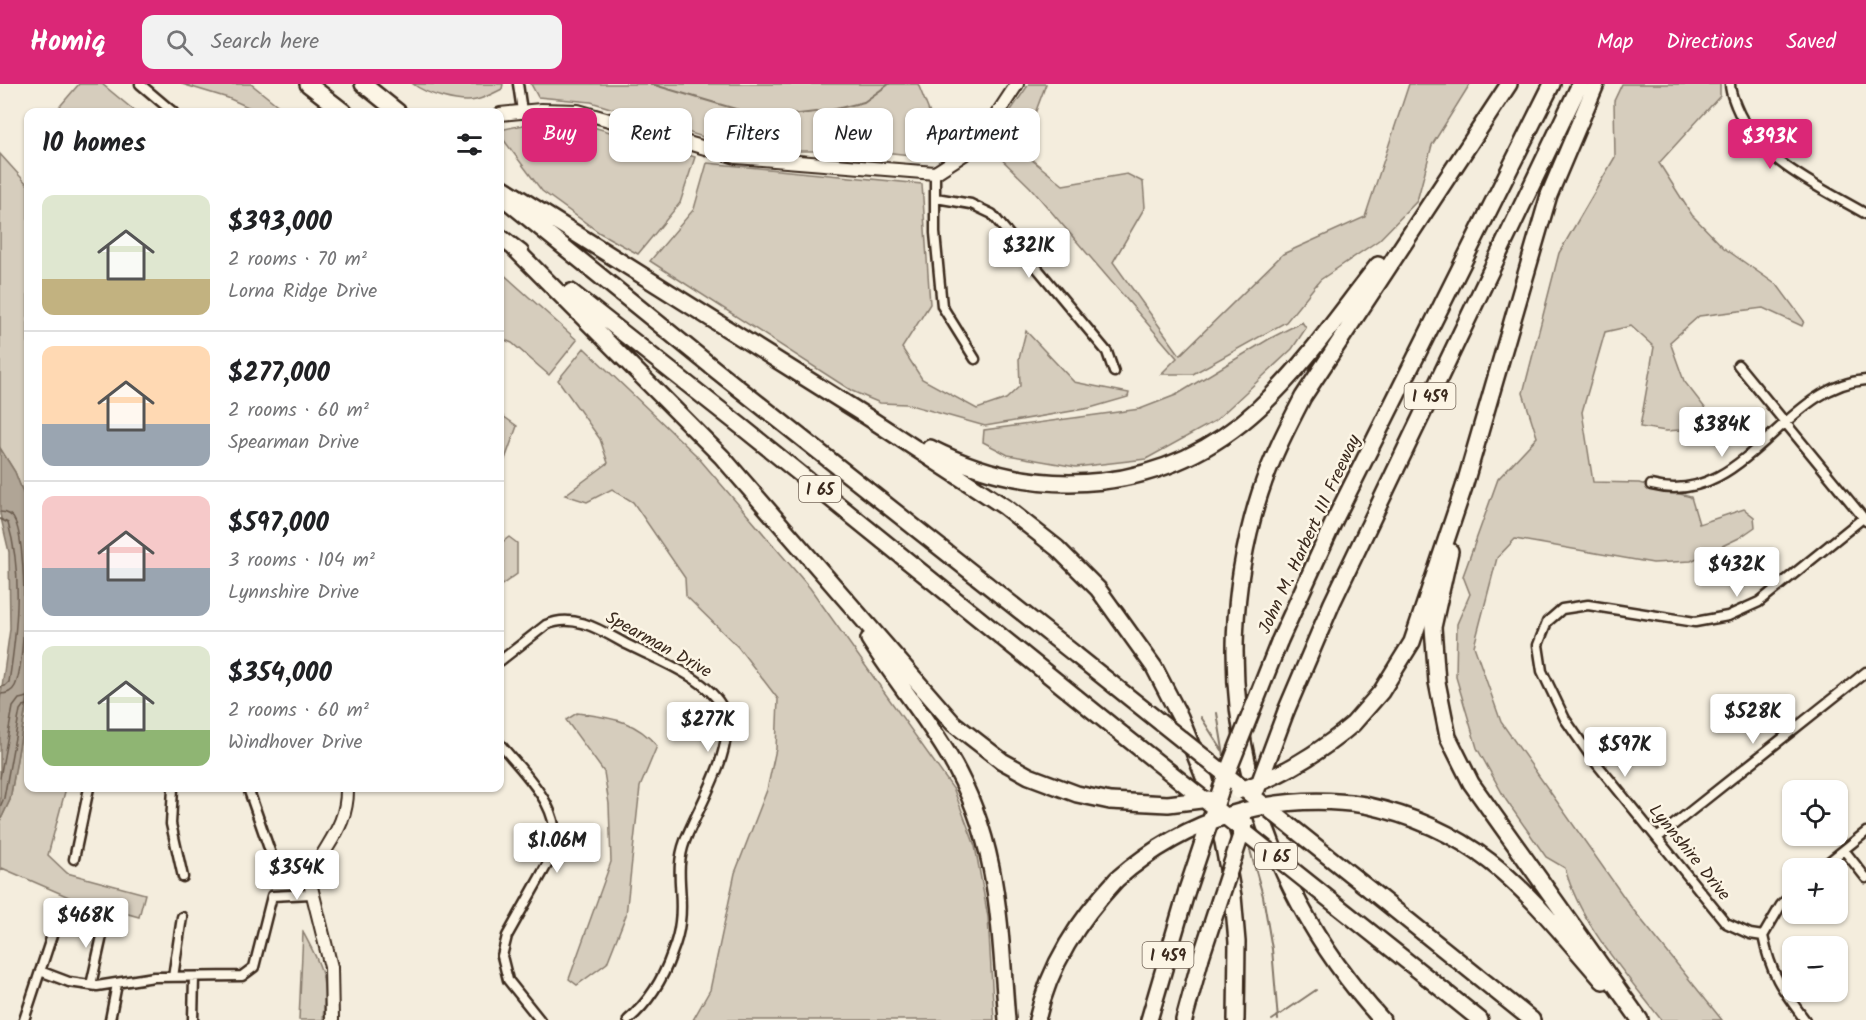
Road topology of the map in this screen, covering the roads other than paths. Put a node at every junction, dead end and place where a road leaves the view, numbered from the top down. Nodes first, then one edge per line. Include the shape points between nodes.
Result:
1 (140, 84) edge
2 (308, 84) edge
3 (363, 84) edge
4 (518, 84) edge
5 (1017, 84) edge
6 (1509, 84) edge
7 (1552, 84) edge
8 (1580, 84) edge
9 (1596, 84) edge
10 (1730, 84) edge
11 (168, 108) edge
12 (339, 108) edge
13 (393, 108) edge
14 (522, 111) joint
15 (504, 113) edge
16 (597, 117) edge
17 (935, 173) junction
18 (504, 189) edge
19 (504, 198) edge
20 (936, 198) junction
21 (1431, 200) junction
22 (1866, 214) edge
23 (504, 240) edge
24 (513, 247) junction
25 (975, 359) dead end
26 (1738, 365) dead end
27 (1114, 372) dead end
28 (1866, 380) edge
29 (866, 416) junction
30 (1786, 424) junction
31 (1651, 484) dead end
32 (1464, 487) junction
33 (1864, 520) edge
34 (848, 603) junction
35 (504, 658) edge
36 (1866, 672) edge
37 (504, 749) edge
38 (88, 792) edge
39 (173, 792) edge
40 (249, 792) edge
41 (346, 792) edge
42 (1866, 832) edge
43 (1657, 838) junction
44 (1844, 850) junction
45 (272, 857) dead end
46 (1834, 858) edge
47 (75, 859) dead end
48 (183, 877) dead end
49 (1866, 878) edge
50 (311, 894) junction
51 (1782, 904) edge
52 (62, 905) dead end
53 (182, 917) dead end
54 (106, 918) dead end
55 (1763, 936) junction
56 (40, 971) junction
57 (173, 977) junction
58 (194, 977) junction
59 (117, 984) junction
60 (91, 985) junction
61 (24, 1020) edge
62 (110, 1020) edge
63 (193, 1020) edge
64 (332, 1020) edge
65 (540, 1020) edge
66 (628, 1020) edge
67 (1007, 1020) edge
68 (1037, 1020) edge
69 (1149, 1020) edge
70 (1184, 1020) edge
71 (1236, 1020) edge
72 (1382, 1020) edge
73 (1480, 1020) edge
74 (1532, 1020) edge
75 (1638, 1020) edge
76 (1805, 1020) edge

1 - 11 street
2 - 12 highway
3 - 13 highway
4 - 14 street
5 - 17 street via 969,151
6 - 21 highway
7 - 69 highway, John M. Harbert III Freeway / I 459, bridge via 1335,519 1279,642 1222,786
8 - 70 highway, I 459, bridge via 1332,603 1286,711 1237,845
9 - 32 highway via 1549,195
10 - 22 street via 1741,118 1769,153
14 - 15 street
16 - 17 street via 736,157
17 - 20 street
18 - 29 highway
19 - 74 highway, I 65, bridge
20 - 25 street via 942,306
20 - 27 street via 971,204 992,214 1107,352
21 - 29 highway via 1259,408 1204,448 1157,469 1080,484 1017,479 947,457
21 - 72 highway via 1328,355 1280,441 1248,537 1236,615 1236,689 1245,760 1267,837 1307,916 1341,969
23 - 24 highway, I 65
24 - 34 highway via 722,457
24 - 73 highway, I 65, bridge
26 - 30 street
28 - 30 street via 1852,381 1819,395
29 - 71 highway via 1005,507 1058,548 1116,611 1154,667 1204,777 1223,842 1238,942
30 - 31 street via 1725,473 1708,481 1682,487
30 - 33 street
32 - 34 highway, bridge via 1412,642 1381,692 1353,724 1292,769 1229,794 1197,801 1110,801 1077,794 1002,761 953,723
32 - 75 highway via 1433,627 1437,682 1448,737 1471,783
33 - 43 street, Lynnshire Drive via 1759,602 1728,616 1695,622 1588,605 1562,609 1546,622 1538,645 1542,671 1565,718
34 - 67 highway via 949,755 981,822 992,860 998,904
35 - 66 street, Spearman Drive via 546,625 574,621 688,676 712,693 723,710 727,729 723,752 681,857 680,922 675,944 652,994
36 - 43 street
37 - 65 street via 546,802 555,824 553,854 507,936 502,956 508,980
38 - 47 street
39 - 48 street via 171,824
40 - 45 street
41 - 50 street via 343,819 314,874
42 - 44 street
43 - 55 street, Lynnshire Drive via 1726,922
44 - 46 street
44 - 49 street
50 - 58 street via 272,896 254,967 242,976
50 - 64 street via 331,967
51 - 55 street
52 - 56 street
53 - 57 street
54 - 60 street
55 - 76 street via 1776,981
56 - 60 street
56 - 61 street
57 - 58 street
57 - 59 street
58 - 63 street
59 - 60 street
59 - 62 street
68 - 75 highway, bridge via 1053,970 1069,940 1117,879 1167,841 1214,818 1306,801 1365,805 1428,823 1490,859

